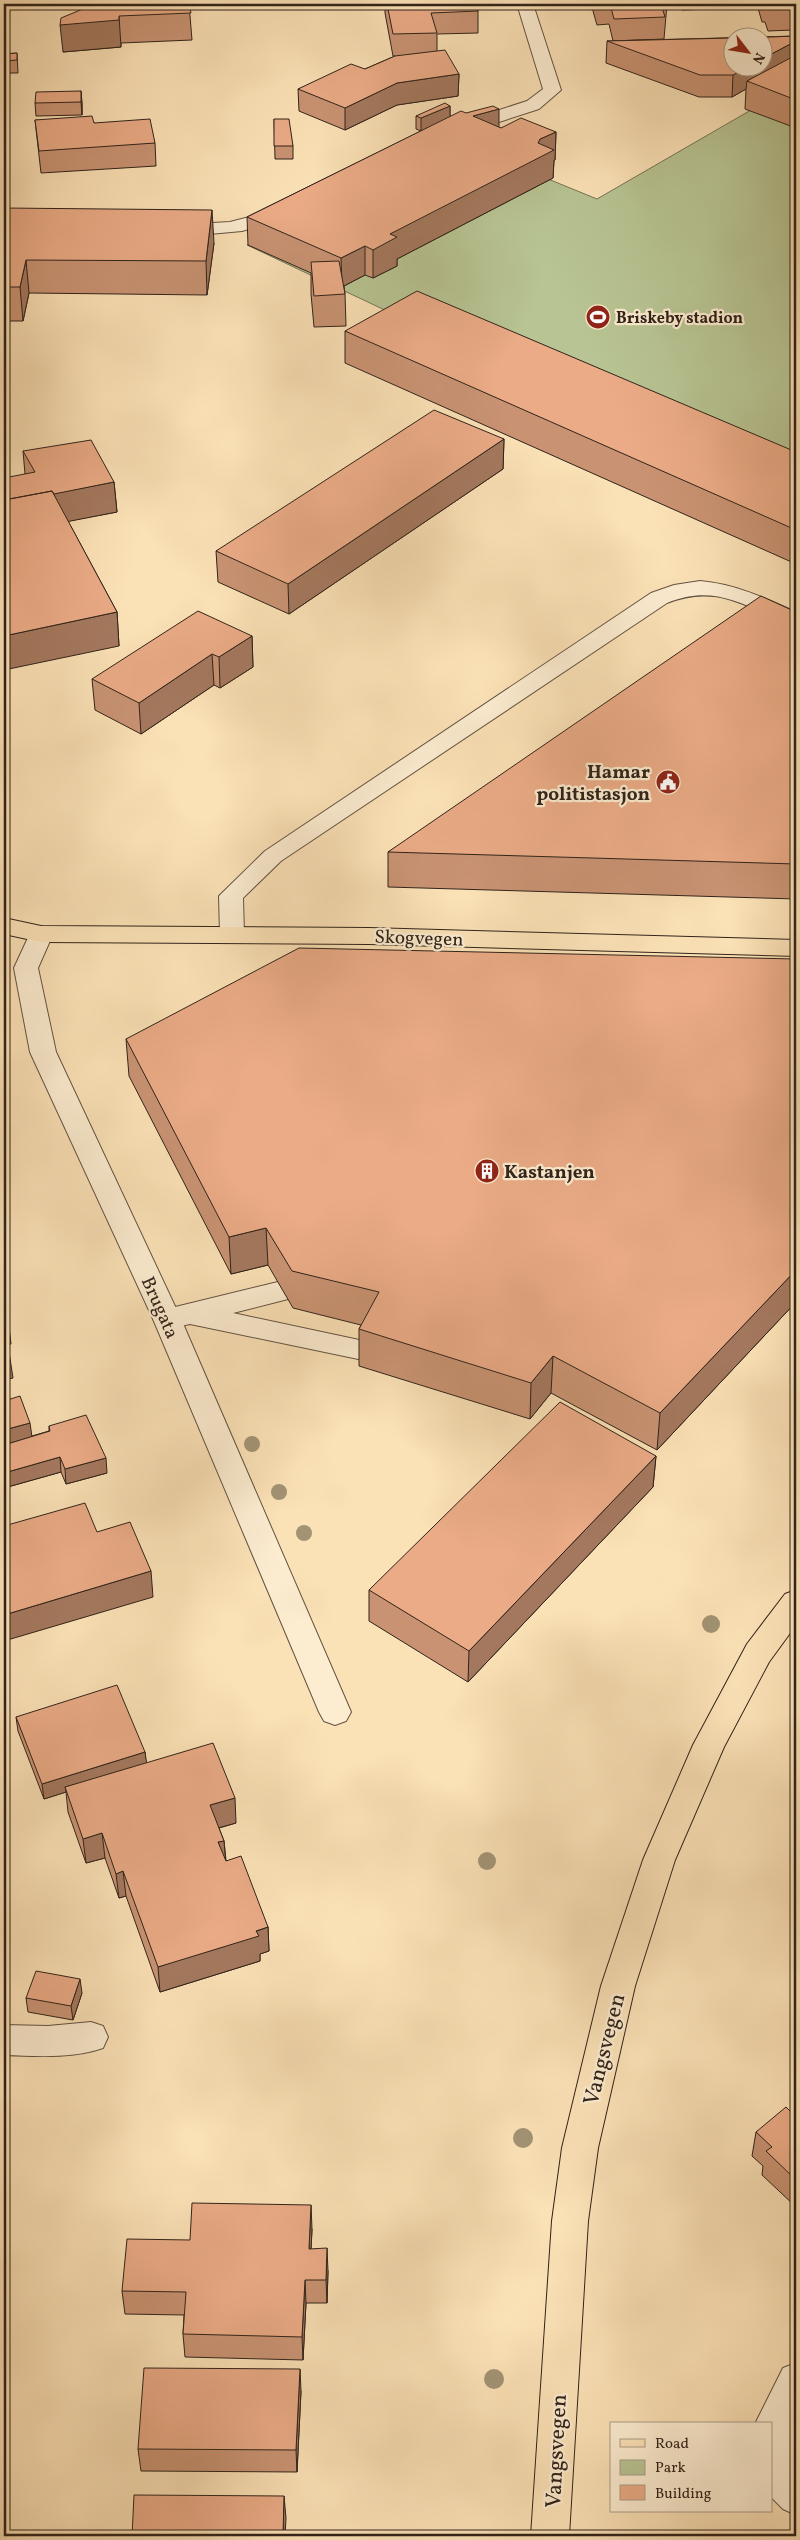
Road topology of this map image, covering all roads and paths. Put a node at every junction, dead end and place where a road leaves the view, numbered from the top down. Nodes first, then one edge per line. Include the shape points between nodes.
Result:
1 (525, 4) edge
2 (450, 133) edge
3 (299, 206) edge
4 (158, 232) edge
5 (796, 620) edge
6 (5, 928) edge
7 (41, 934) junction
8 (232, 934) junction
9 (796, 948) edge
10 (282, 1291) edge
11 (178, 1316) junction
12 (368, 1351) edge
13 (796, 1602) edge
14 (335, 1712) dead end
15 (90, 2037) dead end
16 (4, 2040) edge
17 (796, 2381) edge
18 (796, 2496) edge
19 (550, 2536) edge

1 - 2 street via 552,90 533,105
3 - 4 street via 254,224
5 - 8 street via 739,594 718,590 684,590 659,598 273,856 231,896
6 - 7 main road
7 - 8 main road, Skogvegen
7 - 11 street, Brugata via 26,968 43,1052
8 - 9 main road, Skogvegen
10 - 11 street
11 - 12 street
11 - 14 street, Brugata
13 - 19 main road, Vangsvegen via 758,1653 709,1745 659,1860 618,1986 580,2148 571,2212
15 - 16 street via 48,2041
17 - 18 street via 772,2429 775,2473

